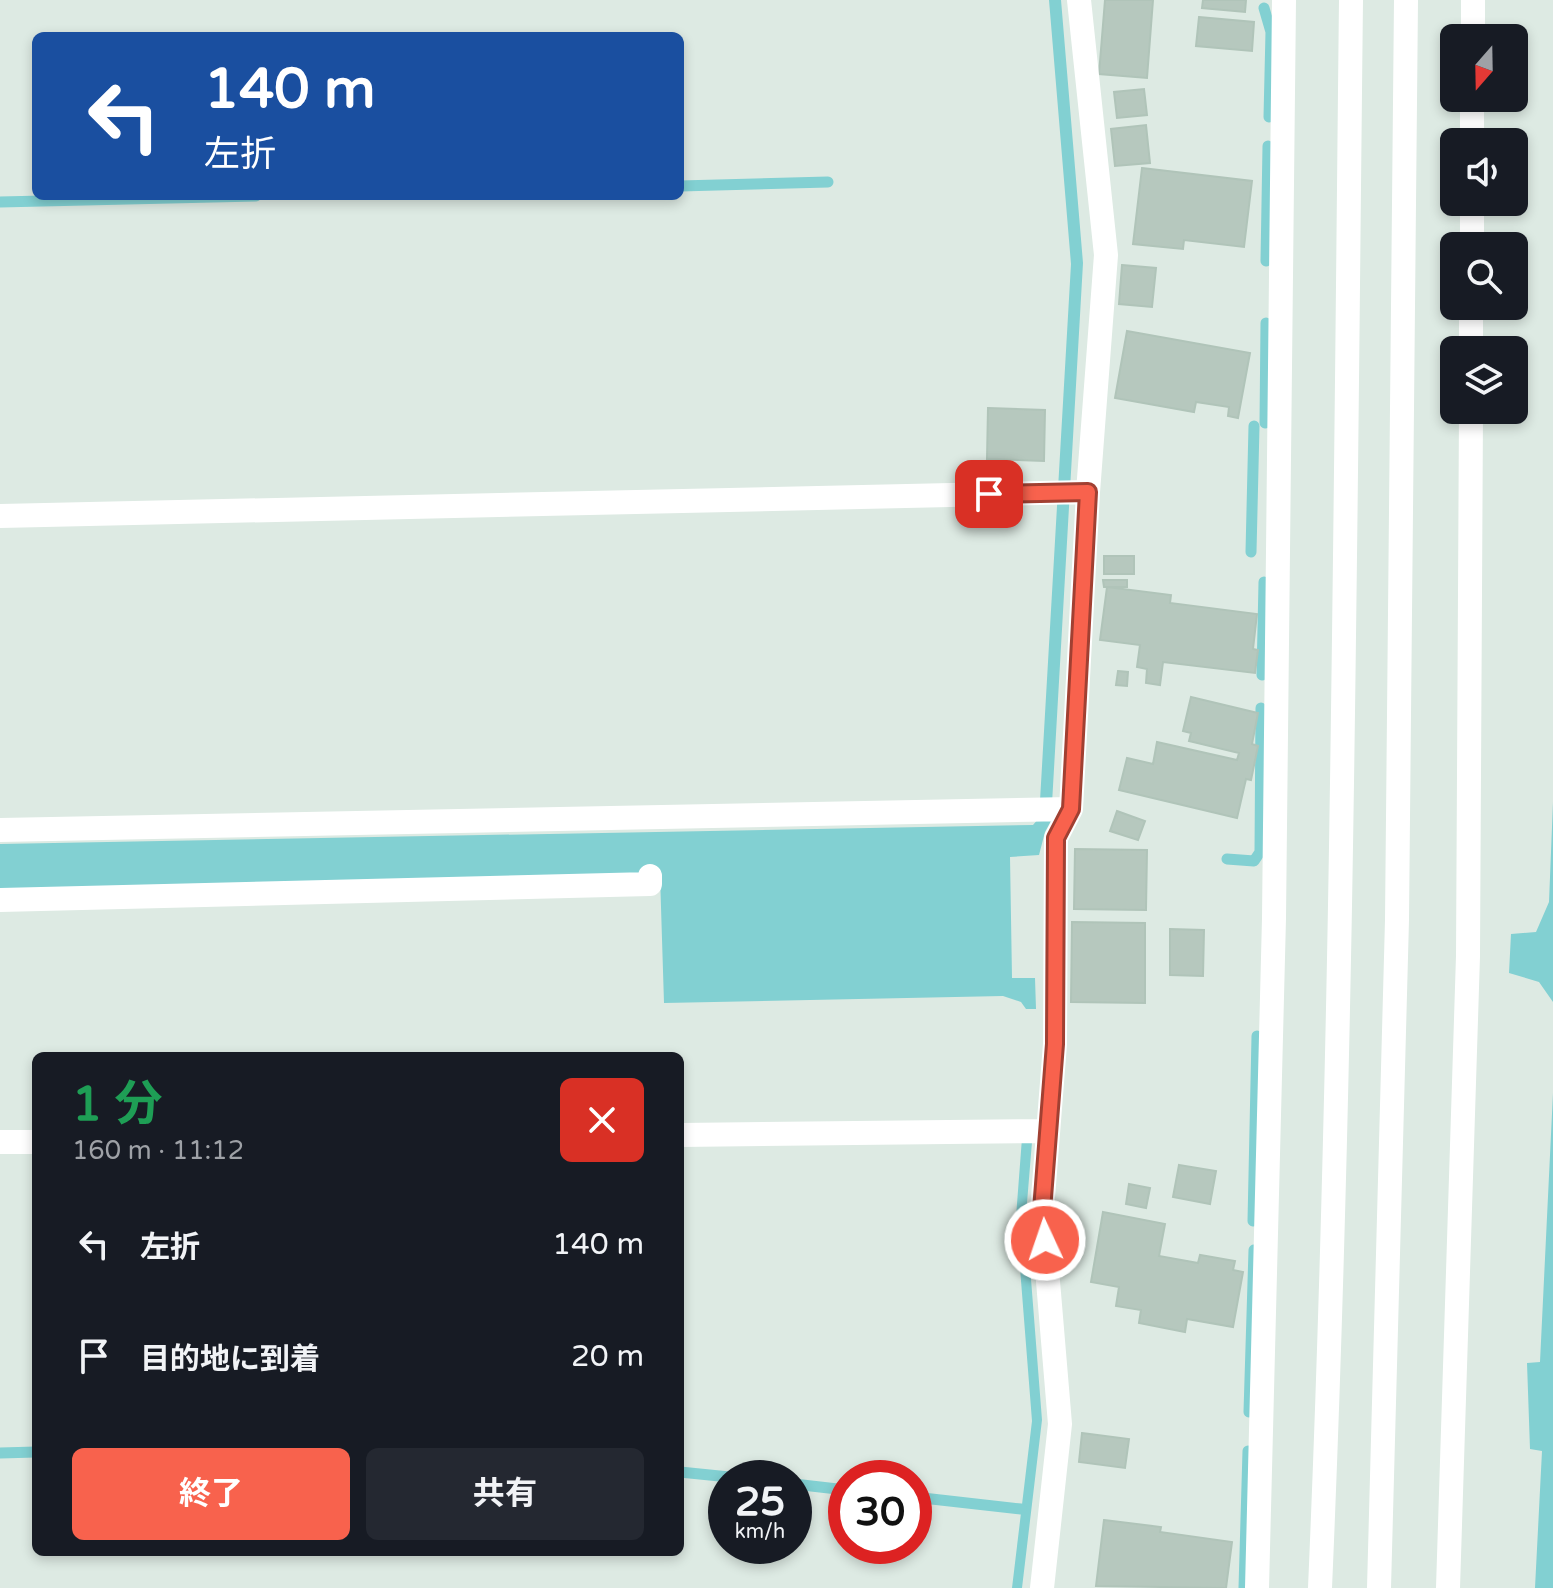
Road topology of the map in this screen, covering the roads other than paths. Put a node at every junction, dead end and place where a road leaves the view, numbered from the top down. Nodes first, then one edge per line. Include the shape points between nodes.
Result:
1 (1079, 0) edge
2 (1284, 0) edge
3 (1351, 0) edge
4 (1406, 0) edge
5 (1473, 0) edge
6 (1473, 24) edge
7 (1471, 424) edge
8 (1073, 492) junction
9 (0, 516) edge
10 (1054, 810) junction
11 (0, 830) edge
12 (650, 876) dead end
13 (0, 900) edge
14 (1048, 1131) junction
15 (684, 1135) edge
16 (0, 1142) edge
17 (32, 1142) edge
18 (1042, 1588) edge
19 (1257, 1588) edge
20 (1320, 1588) edge
21 (1379, 1588) edge
22 (1448, 1588) edge

1 - 8 street via 1106,255
2 - 19 street via 1274,934
3 - 20 street via 1340,918
4 - 21 street via 1397,920
5 - 6 street
7 - 22 street via 1468,956
8 - 9 street
8 - 10 street
10 - 11 street
10 - 14 street via 1055,1044
12 - 13 street via 650,884
14 - 15 street
14 - 18 street via 1042,1210 1060,1424
16 - 17 street

